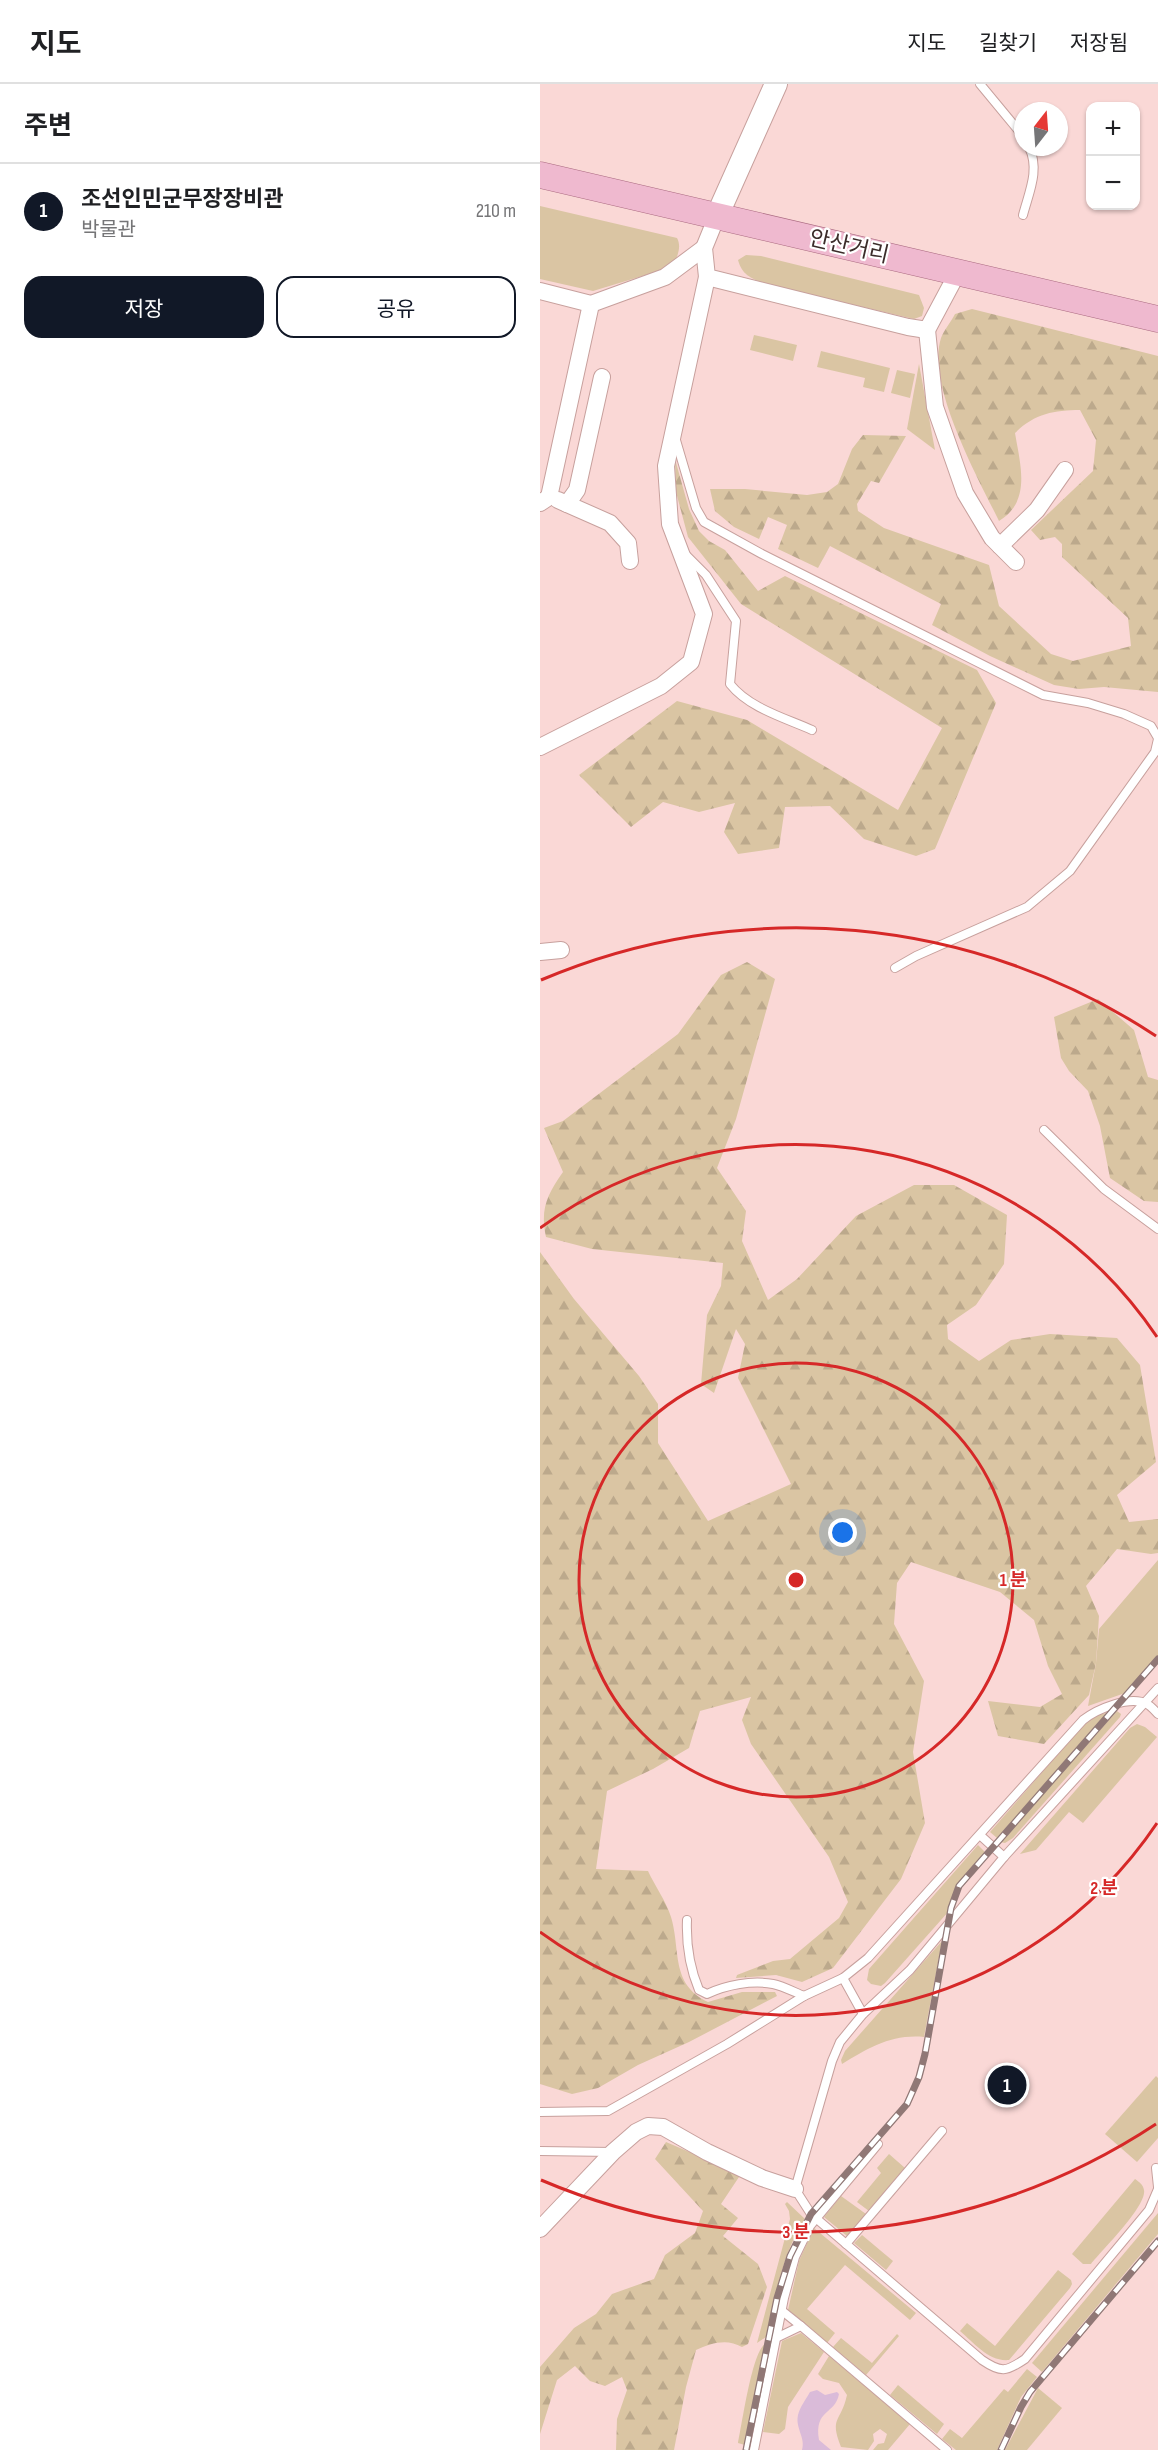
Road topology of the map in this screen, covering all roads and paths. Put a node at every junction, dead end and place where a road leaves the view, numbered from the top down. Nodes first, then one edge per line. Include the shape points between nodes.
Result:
1 (776, 84) edge
2 (980, 84) edge
3 (1014, 125) edge
4 (1034, 156) edge
5 (540, 175) edge
6 (1023, 215) dead end
7 (717, 216) junction
8 (704, 248) junction
9 (958, 272) junction
10 (707, 277) junction
11 (540, 291) edge
12 (591, 304) junction
13 (1158, 319) edge
14 (927, 330) junction
15 (602, 377) dead end
16 (674, 431) junction
17 (1065, 470) dead end
18 (544, 500) edge
19 (567, 504) junction
20 (1000, 546) junction
21 (679, 548) junction
22 (630, 561) dead end
23 (1016, 562) dead end
24 (812, 730) dead end
25 (1158, 739) edge
26 (540, 747) edge
27 (561, 951) dead end
28 (540, 952) edge
29 (895, 968) dead end
30 (1044, 1130) dead end
31 (1158, 1229) edge
32 (1158, 1688) edge
33 (1146, 1703) junction
34 (1158, 1714) edge
35 (981, 1836) junction
36 (1004, 1857) junction
37 (687, 1920) dead end
38 (843, 1978) junction
39 (804, 1996) junction
40 (863, 2014) junction
41 (540, 2112) edge
42 (942, 2131) dead end
43 (878, 2144) dead end
44 (540, 2151) edge
45 (613, 2152) junction
46 (1156, 2168) dead end
47 (1158, 2188) edge
48 (795, 2189) junction
49 (816, 2218) junction
50 (540, 2229) edge
51 (846, 2244) junction
52 (781, 2310) junction
53 (801, 2326) junction
54 (776, 2338) junction
55 (754, 2450) edge
56 (947, 2450) edge

1 - 7 street
2 - 3 lane
4 - 6 lane via 1035,171
5 - 7 main road, 안산거리
7 - 8 street
7 - 9 main road, 안산거리
8 - 10 street
8 - 12 street via 665,277
9 - 13 main road, 안산거리
9 - 14 street
10 - 14 street
10 - 16 street
11 - 12 street
12 - 18 street
14 - 20 street via 935,407 965,493
15 - 19 street via 577,490
16 - 21 street via 666,466 670,524
16 - 25 lane via 696,508 704,522 1042,695 1124,714 1151,726
17 - 20 street via 1037,510
18 - 19 street
19 - 22 street via 610,523 628,543
20 - 23 street
21 - 24 lane via 706,575 736,621 730,684 759,706
21 - 26 street via 704,614 691,662 661,686
25 - 29 lane via 1155,752 1070,871 1027,908
27 - 28 street
30 - 31 lane via 1104,1189
32 - 33 lane
33 - 34 lane
33 - 35 lane via 1120,1702 1094,1711
33 - 36 lane
35 - 36 lane
35 - 38 lane via 868,1958
36 - 40 lane via 910,1970
37 - 39 lane via 690,1969 699,1990 707,1994 720,1988 764,1983
38 - 39 lane
38 - 40 lane
39 - 41 lane via 608,2111
40 - 48 lane via 840,2042 832,2061
42 - 51 lane
43 - 49 lane
44 - 45 lane
45 - 48 street via 648,2126 663,2127 706,2152
45 - 50 street
46 - 47 lane
47 - 51 lane via 1149,2210 1025,2360 1010,2369 996,2369 982,2360
48 - 49 lane
49 - 51 lane
49 - 52 lane via 795,2257
52 - 53 lane
52 - 54 lane
53 - 54 lane
53 - 56 lane
54 - 55 lane

